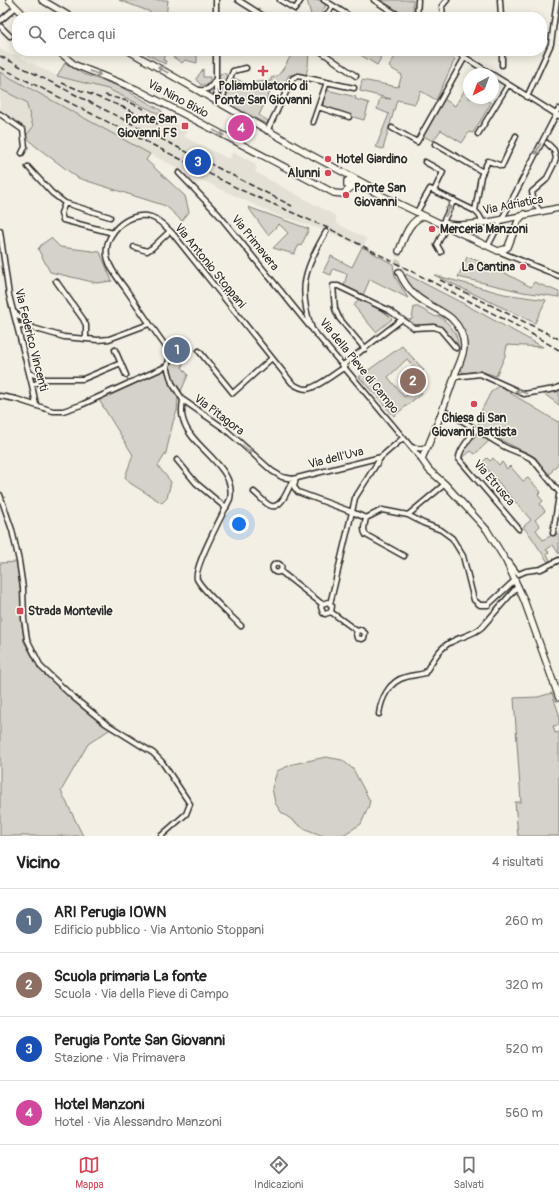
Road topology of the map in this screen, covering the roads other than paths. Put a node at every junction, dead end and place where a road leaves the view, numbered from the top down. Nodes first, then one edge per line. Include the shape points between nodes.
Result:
1 (9, 0) edge
2 (216, 0) edge
3 (238, 0) edge
4 (280, 0) edge
5 (301, 0) edge
6 (324, 0) edge
7 (374, 0) edge
8 (418, 0) edge
9 (447, 0) edge
10 (500, 0) edge
11 (557, 0) edge
12 (44, 1) edge
13 (333, 6) junction
14 (16, 7) junction
15 (558, 9) edge
16 (21, 12) edge
17 (63, 12) edge
18 (216, 12) edge
19 (257, 12) edge
20 (329, 12) edge
21 (343, 12) edge
22 (393, 12) edge
23 (417, 12) edge
24 (443, 12) edge
25 (501, 12) edge
26 (0, 21) edge
27 (0, 26) edge
28 (10, 36) dead end
29 (547, 53) edge
30 (64, 56) edge
31 (138, 56) edge
32 (216, 56) edge
33 (327, 56) edge
34 (502, 56) edge
35 (546, 56) edge
36 (465, 57) joint
37 (502, 65) dead end
38 (246, 68) dead end
39 (482, 68) edge
40 (356, 76) dead end
41 (499, 79) edge
42 (216, 80) junction
43 (327, 82) junction
44 (508, 85) junction
45 (354, 88) dead end
46 (196, 90) junction
47 (223, 96) dead end
48 (527, 97) junction
49 (318, 107) junction
50 (559, 109) edge
51 (236, 113) junction
52 (0, 114) edge
53 (557, 116) edge
54 (349, 117) dead end
55 (313, 122) dead end
56 (392, 128) dead end
57 (267, 131) junction
58 (478, 134) dead end
59 (516, 136) dead end
60 (435, 144) dead end
61 (547, 144) dead end
62 (22, 153) dead end
63 (425, 162) dead end
64 (28, 167) dead end
65 (340, 172) junction
66 (483, 172) junction
67 (179, 173) dead end
68 (352, 184) junction
69 (365, 184) junction
70 (432, 190) junction
71 (454, 200) junction
72 (65, 203) junction
73 (559, 208) edge
74 (409, 209) junction
75 (418, 210) junction
76 (475, 211) junction
77 (540, 212) junction
78 (524, 214) junction
79 (424, 216) junction
80 (110, 218) dead end
81 (502, 219) junction
82 (483, 222) junction
83 (444, 224) junction
84 (472, 224) junction
85 (409, 228) junction
86 (0, 231) edge
87 (170, 231) junction
88 (514, 231) junction
89 (113, 232) junction
90 (326, 232) dead end
91 (469, 238) junction
92 (488, 246) junction
93 (134, 247) dead end
94 (508, 247) junction
95 (399, 251) tunnel mouth
96 (498, 251) junction
97 (441, 252) dead end
98 (510, 255) junction
99 (399, 272) tunnel mouth
100 (559, 276) edge
101 (56, 281) dead end
102 (13, 311) junction
103 (401, 320) junction
104 (149, 324) junction
105 (18, 328) junction
106 (33, 328) junction
107 (312, 328) junction
108 (86, 338) junction
109 (365, 348) junction
110 (456, 348) dead end
111 (115, 350) dead end
112 (199, 351) dead end
113 (272, 358) junction
114 (120, 363) junction
115 (167, 366) junction
116 (344, 366) junction
117 (29, 373) junction
118 (126, 375) dead end
119 (455, 377) junction
120 (46, 379) junction
121 (32, 385) junction
122 (559, 387) edge
123 (0, 396) edge
124 (183, 400) junction
125 (36, 405) junction
126 (443, 411) junction
127 (475, 430) junction
128 (403, 438) junction
129 (429, 445) junction
130 (410, 446) junction
131 (381, 457) junction
132 (176, 460) dead end
133 (422, 460) junction
134 (294, 479) junction
135 (445, 484) junction
136 (254, 492) dead end
137 (559, 492) edge
138 (0, 495) edge
139 (559, 495) edge
140 (226, 508) junction
141 (352, 512) junction
142 (408, 515) junction
143 (366, 518) junction
144 (520, 529) dead end
145 (553, 533) dead end
146 (404, 556) dead end
147 (559, 560) edge
148 (506, 561) junction
149 (280, 571) dead end
150 (515, 580) junction
151 (518, 586) junction
152 (322, 604) junction
153 (330, 604) junction
154 (331, 612) junction
155 (241, 626) dead end
156 (357, 631) dead end
157 (559, 698) edge
158 (379, 714) dead end
159 (161, 836) edge

1 - 14 main road
2 - 18 street
3 - 19 street
4 - 5 street via 295,9
6 - 13 street
7 - 22 street
8 - 23 street
9 - 24 street via 442,6
10 - 25 street
11 - 15 street
12 - 17 main road
13 - 20 street
13 - 21 street
14 - 16 main road
14 - 26 street
15 - 29 street
27 - 28 street
30 -> 68 main road, Via Nino Bixio via 74,65 136,89 334,193 343,194
46 -> 31 main road
32 - 42 street
33 - 40 street
34 - 37 street
35 - 48 street
36 - 39 street
36 - 56 street via 417,142
38 - 47 street via 233,71
41 - 44 street
42 - 46 street via 207,90
42 - 51 street via 217,96
43 - 45 street
43 - 49 street
43 - 57 street via 298,76 293,78
44 - 48 street
44 - 58 street
46 - 51 main road
48 - 53 street
49 - 54 street
49 - 55 street
50 - 53 street
51 - 57 main road
52 - 62 street via 22,130 25,147
53 -> 81 street
57 - 65 main road
59 - 66 street via 502,166 488,161
60 - 66 street
61 - 77 street via 554,150 556,158 546,180 532,192 534,203
63 - 70 street via 443,172
64 - 72 street
65 - 68 main road
65 - 69 main road
66 - 76 street
67 - 107 street, Via Primavera via 219,215
68 - 69 main road
68 - 74 main road
69 - 75 main road
70 - 71 street
70 - 75 street
71 - 76 street
83 -> 71 street
72 - 80 street
72 - 89 street via 61,213 62,220
73 - 77 main road, Via Adriatica
74 - 79 main road
74 - 85 main road
75 - 83 main road
76 - 82 street
77 - 78 main road, Via Adriatica
78 - 81 main road, Via Adriatica
78 - 88 main road
79 - 83 main road
79 - 85 main road
81 - 82 main road, Via Adriatica
81 - 88 main road via 510,221
81 - 92 street
82 - 84 main road, Via Adriatica
83 - 84 main road, Via Adriatica
83 - 91 main road
83 - 97 street via 437,245
84 - 91 main road via 467,230
85 - 95 main road
86 - 102 street, Via Federico Vincenti
87 - 89 street, Via Antonio Stoppani via 155,218 146,216 130,218
87 - 93 street via 146,251
87 - 113 street, Via Antonio Stoppani
88 - 94 main road
89 - 104 street via 107,248 108,262
90 - 107 street, Via della Pieve di Campo via 308,266 305,279 306,313
91 - 92 main road
92 - 96 main road
94 - 96 main road
94 - 98 street
96 - 98 street
98 - 100 street
99 - 119 main road via 411,292 458,325 463,336 464,348
101 - 108 street via 83,319 86,325
102 - 105 street, Via Federico Vincenti
102 - 106 street
103 - 109 street
103 - 109 street via 338,286 333,286 335,308 340,318
103 - 110 street via 414,328 440,329
104 - 108 street via 109,338
104 - 115 street via 170,354
105 - 106 street
105 - 117 street, Via Federico Vincenti
106 - 108 street via 64,337
107 - 116 street, Via della Pieve di Campo
109 - 116 street
111 - 114 street
112 - 113 street via 233,393
113 - 116 street, Via Antonio Stoppani via 292,383 306,389 314,387
114 - 118 street
114 - 120 street via 83,379
115 - 124 street, Via Pitagora via 172,383
115 - 125 street via 72,409 53,411
116 - 128 street, Via della Pieve di Campo
117 - 120 street
117 - 121 street, Via Federico Vincenti
122 -> 119 street via 524,394 480,374
119 - 126 main road
120 - 121 street
121 - 125 street, Via Federico Vincenti
123 - 125 street
124 -> 134 street, Via Pitagora via 225,429 272,471 282,477
124 - 140 street via 182,418 187,430 220,467 230,486 232,492
126 - 127 street
126 - 129 main road
127 - 137 street via 528,456
127 - 144 street, Via Etrusca via 461,451 459,459
128 - 130 street, Via della Pieve di Campo
128 - 131 street, Via dell'Uva
129 - 130 street via 423,449
129 - 133 main road
130 - 133 street, Via della Pieve di Campo
131 - 134 street, Via dell'Uva
131 - 141 street, Via dell'Uva via 355,498
132 - 140 street via 196,483
133 - 135 main road, Via della Pieve di Campo
134 - 136 street via 278,505 269,505
134 - 141 street, Via dell'Uva via 294,487 298,492
135 - 142 street
135 - 148 main road, Via della Pieve di Campo via 487,530
138 - 159 street via 19,561 27,640 41,668 105,723 153,753 190,804 186,814
139 - 145 street
140 - 155 street via 198,565 196,577 201,586
141 - 143 street
141 - 153 street
142 - 143 street via 382,510
142 - 150 street via 452,538 463,556 474,600 480,605 488,605
143 - 146 street via 364,533
147 - 148 street, Via della Pieve di Campo via 541,569 519,574
148 - 150 main road, Via della Pieve di Campo
149 - 152 street
150 - 151 main road, Via della Pieve di Campo
151 - 157 main road, Via della Pieve di Campo
151 - 158 street via 479,630 446,645 425,673 404,677 396,682 380,703
152 - 153 street
152 - 154 street via 322,613
153 - 154 street
154 - 156 street

